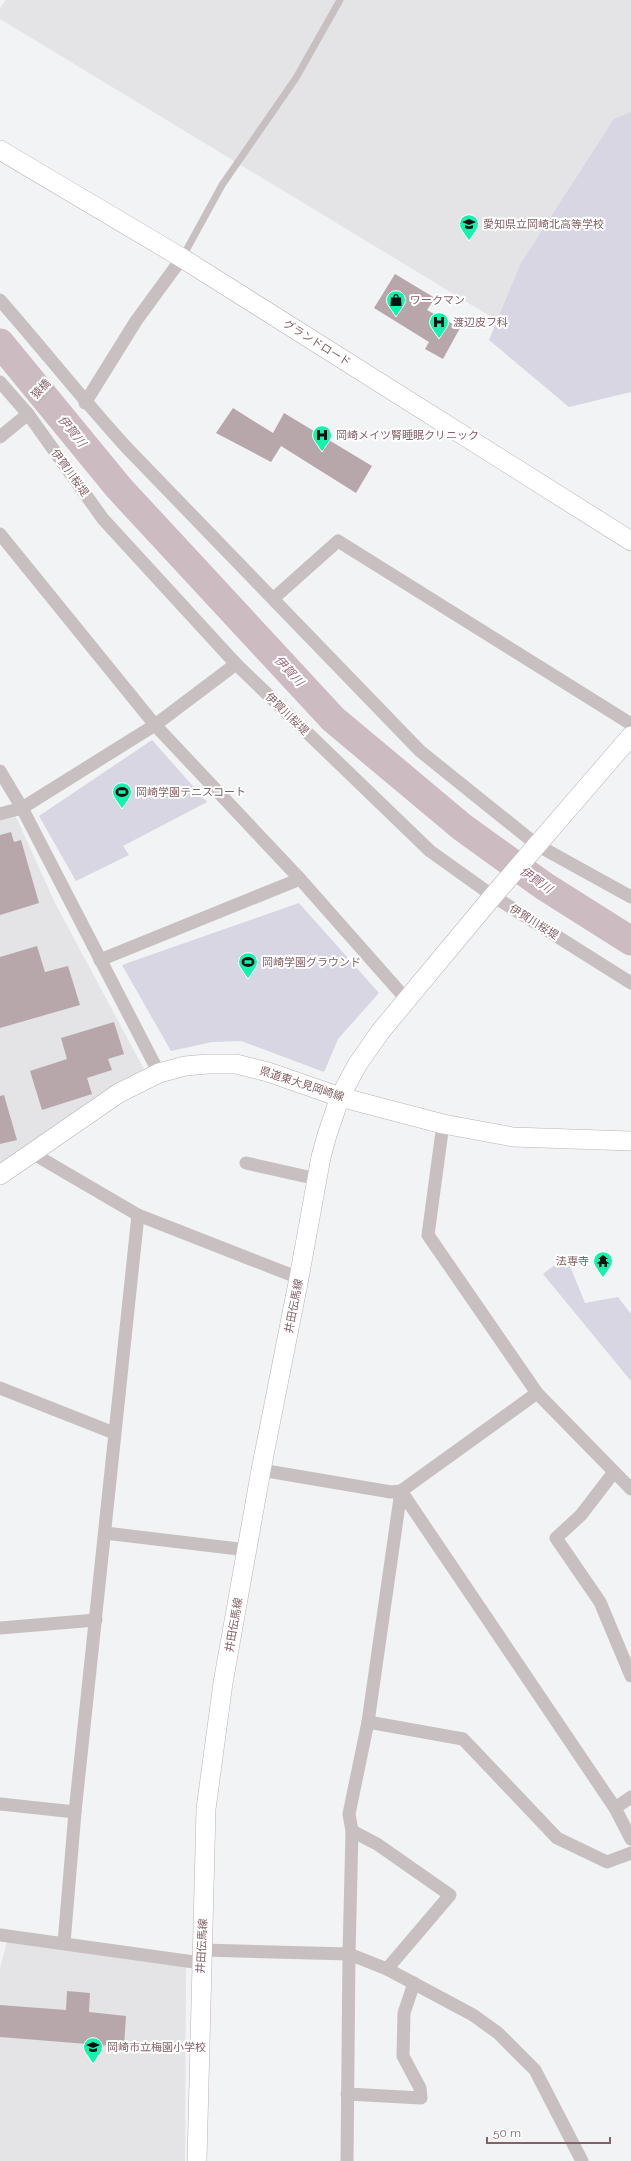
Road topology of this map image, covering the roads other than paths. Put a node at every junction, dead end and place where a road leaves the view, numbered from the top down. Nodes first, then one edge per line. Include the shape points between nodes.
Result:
1 (340, 0) edge
2 (0, 150) edge
3 (182, 258) junction
4 (0, 300) edge
5 (0, 382) edge
6 (85, 403) junction
7 (28, 414) junction
8 (0, 437) edge
9 (0, 534) edge
10 (631, 541) edge
11 (274, 598) junction
12 (236, 664) junction
13 (631, 724) edge
14 (155, 725) junction
15 (631, 736) edge
16 (0, 771) edge
17 (22, 808) junction
18 (0, 814) edge
19 (537, 845) junction
20 (300, 879) junction
21 (493, 896) junction
22 (631, 897) edge
23 (100, 960) junction
24 (631, 983) edge
25 (406, 999) junction
26 (159, 1073) junction
27 (340, 1097) junction
28 (443, 1124) junction
29 (631, 1141) edge
30 (32, 1153) junction
31 (246, 1163) dead end
32 (0, 1175) edge
33 (317, 1179) junction
34 (138, 1214) junction
35 (299, 1278) junction
36 (0, 1388) edge
37 (537, 1393) junction
38 (114, 1433) junction
39 (261, 1470) junction
40 (614, 1472) junction
41 (631, 1489) edge
42 (402, 1491) junction
43 (105, 1533) junction
44 (247, 1550) junction
45 (96, 1620) junction
46 (0, 1628) edge
47 (631, 1676) edge
48 (368, 1722) junction
49 (631, 1797) edge
50 (0, 1804) edge
51 (615, 1808) junction
52 (75, 1812) junction
53 (352, 1831) junction
54 (631, 1839) edge
55 (631, 1853) edge
56 (0, 1934) edge
57 (64, 1943) junction
58 (349, 1954) junction
59 (202, 1956) junction
60 (387, 1969) junction
61 (414, 1983) junction
62 (347, 2094) junction
63 (197, 2161) edge
64 (347, 2161) edge
65 (582, 2161) edge

1 - 3 lane via 296,78 222,185
2 - 3 street, グランドロード
3 - 6 street via 136,320
3 - 10 street, グランドロード
4 - 6 street via 66,375
5 - 7 street, 伊賀川桜堤
6 - 11 street
7 - 8 street
7 - 12 street, 伊賀川桜堤 via 103,519
9 - 14 street
11 - 13 street via 338,540
11 - 19 street via 420,751
12 - 14 street
12 - 21 street, 伊賀川桜堤 via 430,851
14 - 17 street
14 - 20 street
15 - 19 street, 井田伝馬線
16 - 17 street
17 - 18 street
17 - 23 street
19 - 21 street, 井田伝馬線
19 - 22 street
20 - 23 street
20 - 25 street
21 - 24 street, 伊賀川桜堤
21 - 25 street, 井田伝馬線
23 - 26 street
25 - 27 street, 井田伝馬線 via 357,1065
26 - 27 street, 県道東大見岡崎線 via 185,1066 236,1064 268,1072
26 - 30 street, 県道東大見岡崎線 via 119,1094
27 - 28 street, 県道東大見岡崎線
27 - 33 street, 井田伝馬線 via 327,1135
28 - 29 street, 県道東大見岡崎線 via 513,1137
28 - 37 street via 428,1235
30 - 32 street, 県道東大見岡崎線
30 - 34 street
31 - 33 street
33 - 35 street, 井田伝馬線
34 - 35 street
34 - 38 street
35 - 39 street, 井田伝馬線
36 - 38 street
37 - 40 street
37 - 42 street
38 - 43 street
39 - 42 street via 391,1492
39 - 44 street, 井田伝馬線
40 - 41 street
40 - 47 street via 581,1515 556,1538 600,1602
42 - 48 street
42 - 51 street
43 - 44 street
43 - 45 street
44 - 59 street, 井田伝馬線 via 223,1683 206,1809
45 - 46 street
45 - 52 street
48 - 53 street via 349,1814
48 - 55 street via 463,1738 557,1838 607,1862
49 - 51 street
50 - 52 street
51 - 54 street
52 - 57 street
53 - 58 street
53 - 60 street via 376,1844 450,1895
56 - 57 street
57 - 59 street
58 - 59 street
58 - 60 street
58 - 62 street
59 - 63 street, 井田伝馬線
60 - 61 street
61 - 62 street via 404,2012 403,2056 420,2088 421,2098
61 - 65 street via 473,2015 498,2033 535,2070
62 - 64 street

